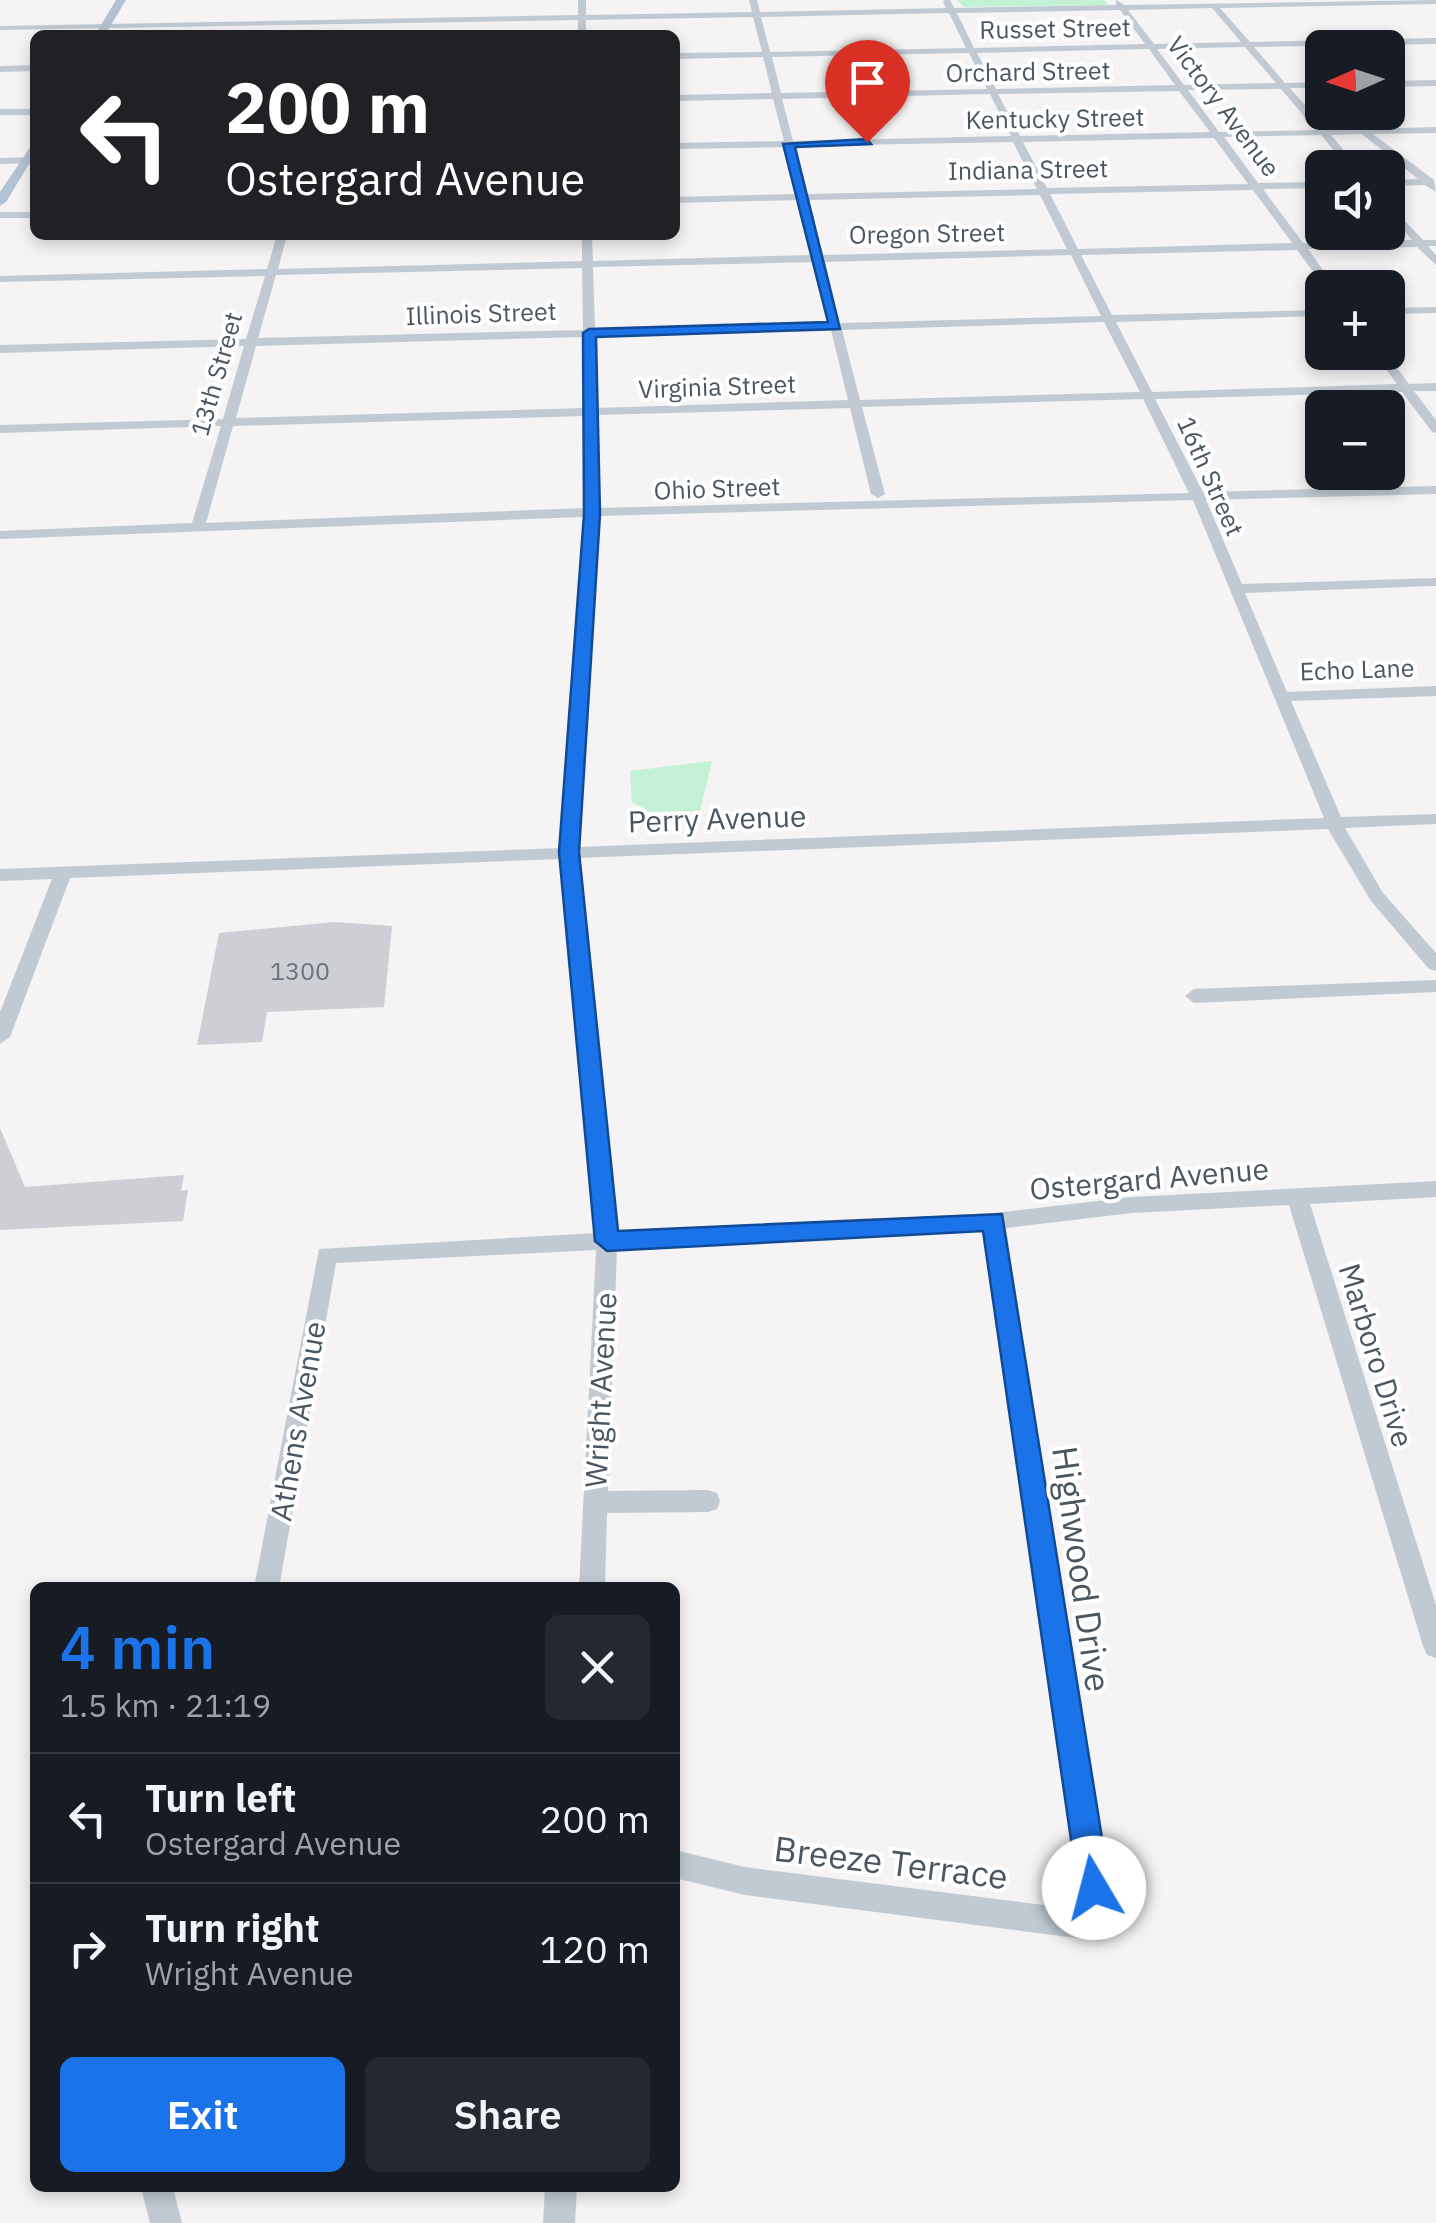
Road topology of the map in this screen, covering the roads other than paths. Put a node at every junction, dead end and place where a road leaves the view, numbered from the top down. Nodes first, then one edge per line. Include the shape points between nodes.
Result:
1 (121, 0) edge
2 (582, 0) edge
3 (753, 0) edge
4 (1433, 2) edge
5 (349, 4) dead end
6 (1120, 4) edge
7 (949, 6) edge
8 (1214, 6) junction
9 (756, 14) junction
10 (582, 18) junction
11 (343, 22) junction
12 (0, 28) edge
13 (69, 30) edge
14 (104, 30) edge
15 (130, 30) edge
16 (341, 30) edge
17 (582, 30) edge
18 (1436, 41) edge
19 (1248, 44) junction
20 (1151, 46) junction
21 (972, 50) junction
22 (766, 54) junction
23 (680, 56) edge
24 (30, 68) edge
25 (0, 69) edge
26 (1436, 83) edge
27 (1405, 84) edge
28 (1305, 85) edge
29 (1283, 86) junction
30 (1305, 86) edge
31 (1182, 88) junction
32 (993, 92) junction
33 (776, 96) junction
34 (680, 98) edge
35 (0, 112) edge
36 (30, 112) edge
37 (1436, 130) edge
38 (1364, 131) junction
39 (1323, 132) junction
40 (1217, 134) junction
41 (1017, 139) junction
42 (789, 144) junction
43 (680, 146) edge
44 (1338, 150) edge
45 (30, 160) edge
46 (0, 161) edge
47 (1405, 184) edge
48 (1305, 185) edge
49 (1433, 185) edge
50 (1256, 186) junction
51 (1044, 191) junction
52 (802, 197) junction
53 (680, 200) edge
54 (0, 202) edge
55 (30, 215) edge
56 (0, 216) edge
57 (1405, 226) edge
58 (281, 240) edge
59 (587, 240) edge
60 (1436, 242) edge
61 (1419, 243) junction
62 (1300, 246) junction
63 (1075, 252) junction
64 (818, 258) junction
65 (1436, 262) edge
66 (588, 264) junction
67 (1318, 270) edge
68 (272, 272) junction
69 (0, 278) edge
70 (1436, 310) edge
71 (1405, 311) edge
72 (1305, 313) edge
73 (1110, 318) junction
74 (835, 326) junction
75 (589, 333) junction
76 (251, 342) junction
77 (0, 349) edge
78 (1393, 370) edge
79 (1436, 387) edge
80 (1406, 388) junction
81 (1149, 396) junction
82 (855, 404) junction
83 (591, 412) junction
84 (228, 422) junction
85 (1436, 428) edge
86 (0, 429) edge
87 (1436, 477) edge
88 (1436, 490) edge
89 (1196, 491) junction
90 (878, 494) junction
91 (752, 498) junction
92 (592, 508) junction
93 (742, 510) junction
94 (0, 521) edge
95 (200, 521) junction
96 (0, 534) edge
97 (1433, 582) dead end
98 (1236, 589) junction
99 (1436, 691) edge
100 (1280, 697) junction
101 (1436, 818) edge
102 (1332, 820) junction
103 (569, 852) junction
104 (63, 873) junction
105 (0, 875) edge
106 (1436, 965) edge
107 (1436, 986) edge
108 (1194, 996) dead end
109 (0, 1037) edge
110 (1436, 1189) edge
111 (1296, 1196) junction
112 (994, 1221) junction
113 (607, 1241) junction
114 (327, 1256) joint
115 (708, 1500) dead end
116 (595, 1502) junction
117 (267, 1582) edge
118 (592, 1582) edge
119 (1436, 1646) edge
120 (680, 1865) edge
121 (1100, 1927) joint
122 (561, 2192) edge
123 (560, 2223) edge

1 - 14 main road
2 - 10 street
3 - 9 street
4 - 8 street
5 - 11 street
6 - 7 street
6 - 8 street
6 - 20 street, Victory Avenue
7 - 9 street
7 - 21 street, 16th Street
8 - 19 street
9 - 10 street
9 - 22 street
10 - 11 street
10 - 17 street
11 - 15 street
11 - 16 street
12 - 13 street
18 - 19 street, Russet Street
19 - 20 street, Russet Street
19 - 28 street
19 - 29 street
20 - 21 street, Russet Street
20 - 31 street, Victory Avenue
21 - 22 street, Russet Street
21 - 32 street, 16th Street
22 - 23 street, Russet Street
22 - 33 street
24 - 25 street
26 - 27 street
29 - 30 street, Orchard Street
29 - 31 street, Orchard Street
29 - 39 street
31 - 32 street, Orchard Street
31 - 40 street, Victory Avenue
32 - 33 street, Orchard Street
32 - 41 street, 16th Street
33 - 34 street, Orchard Street
33 - 42 street
35 - 36 street
37 - 38 street, Kentucky Street
38 - 39 street, Kentucky Street
38 - 49 street
39 - 40 street, Kentucky Street
39 - 44 street
40 - 41 street, Kentucky Street
40 - 50 street, Victory Avenue
41 - 42 street, Kentucky Street
41 - 51 street, 16th Street
42 - 43 street, Kentucky Street
42 - 52 street
45 - 46 street
45 - 54 main road
47 - 49 street
48 - 50 street, Indiana Street
50 - 51 street, Indiana Street
50 - 62 street, Victory Avenue
51 - 52 street, Indiana Street
51 - 63 street, 16th Street
52 - 53 street, Indiana Street
52 - 64 street
55 - 56 street
57 - 61 street
58 - 68 street, 13th Street
59 - 66 street, Wright Avenue
60 - 61 street, Oregon Street
61 - 62 street, Oregon Street
61 - 65 street
62 - 63 street, Oregon Street
62 - 67 street, Victory Avenue
63 - 64 street, Oregon Street
63 - 73 street, 16th Street
64 - 66 street, Oregon Street
64 - 74 street
66 - 68 street, Oregon Street
66 - 75 street, Wright Avenue
68 - 69 street, Oregon Street
68 - 76 street, 13th Street
70 - 71 street
72 - 73 street, Illinois Street
73 - 74 street, Illinois Street
73 - 81 street, 16th Street
74 - 75 street, Illinois Street
74 - 82 street
75 - 76 street, Illinois Street
75 - 83 street, Wright Avenue
76 - 77 street, Illinois Street
76 - 84 street, 13th Street
78 - 80 street
79 - 80 street, Virginia Street
80 - 81 street, Virginia Street
80 - 85 street
81 - 82 street, Virginia Street
81 - 89 street, 16th Street
82 - 83 street, Virginia Street
82 - 90 street
83 - 84 street, Virginia Street
83 - 92 street, Wright Avenue
84 - 86 street, Virginia Street
84 - 95 street, 13th Street
87 - 89 street, Ohio Street
88 - 89 street, Ohio Street
89 - 90 street, Ohio Street
89 - 93 street, Ohio Street
89 - 98 street, 16th Street
90 - 91 street, Ohio Street
91 - 92 street, Ohio Street
91 - 93 street
92 - 93 street, Ohio Street
92 - 95 street, Ohio Street
92 - 103 street, Wright Avenue
94 - 95 street, Ohio Street
95 - 96 street, Ohio Street
97 - 98 street
98 - 100 street, 16th Street
99 - 100 street, Echo Lane
100 - 102 street, 16th Street
101 - 102 street, Perry Avenue
102 - 103 street, Perry Avenue
102 - 106 street, 16th Street via 1377,897
103 - 104 street, Perry Avenue
103 - 113 street, Wright Avenue
104 - 105 street, Perry Avenue
104 - 109 street
107 - 108 street
110 - 111 street, Ostergard Avenue
111 - 112 street, Ostergard Avenue
111 - 119 street, Marboro Drive
112 - 113 street, Ostergard Avenue
112 - 121 street, Highwood Drive
113 - 114 street, Ostergard Avenue
113 - 116 street, Wright Avenue
114 - 117 street, Athens Avenue
115 - 116 street
116 - 118 street, Wright Avenue
120 - 121 street, Breeze Terrace via 745,1882
122 - 123 street

